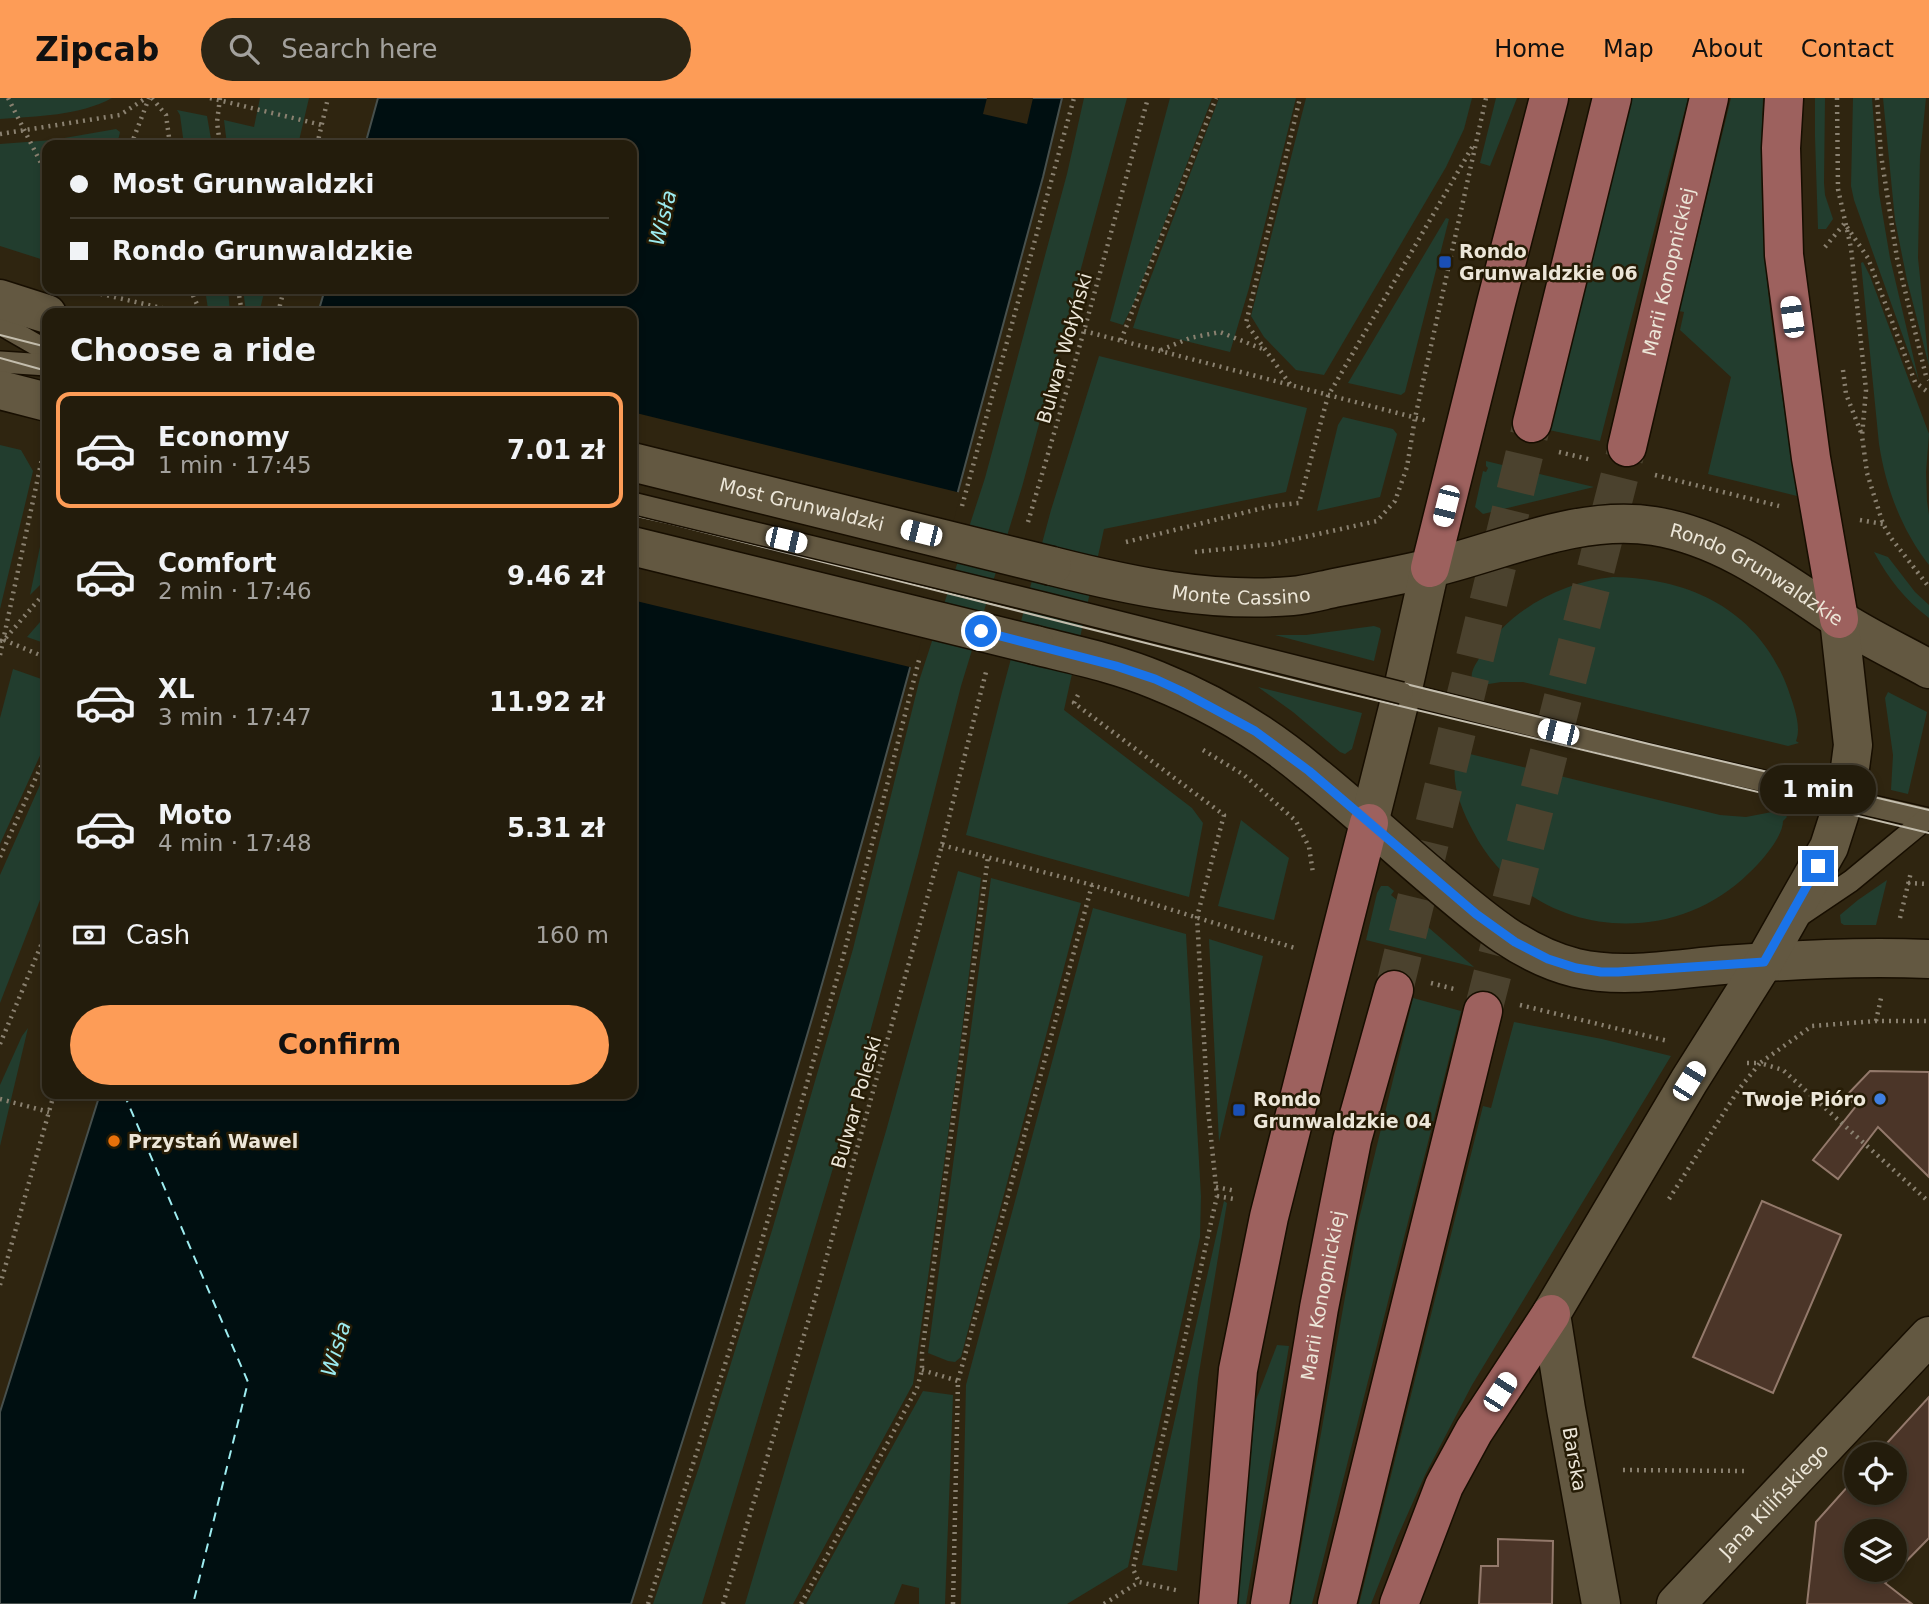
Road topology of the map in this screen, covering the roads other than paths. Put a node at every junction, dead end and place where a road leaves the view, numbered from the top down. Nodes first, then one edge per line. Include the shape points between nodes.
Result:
1 (1549, 98) edge
2 (1612, 98) edge
3 (1709, 98) edge
4 (1784, 98) edge
5 (0, 299) edge
6 (42, 312) edge
7 (0, 324) edge
8 (42, 348) edge
9 (0, 362) edge
10 (42, 365) edge
11 (0, 390) edge
12 (42, 401) edge
13 (1532, 423) tunnel mouth
14 (1627, 447) tunnel mouth
15 (637, 463) edge
16 (637, 504) edge
17 (637, 547) edge
18 (1052, 566) joint
19 (1430, 568) junction
20 (1839, 619) junction
21 (1929, 669) edge
22 (1402, 693) junction
23 (1845, 800) junction
24 (1928, 819) edge
25 (1369, 823) junction
26 (1785, 925) junction
27 (1929, 959) edge
28 (1764, 962) junction
29 (1394, 990) tunnel mouth
30 (1483, 1011) tunnel mouth
31 (1551, 1314) junction
32 (1929, 1336) edge
33 (1201, 1598) edge
34 (1269, 1604) edge
35 (1337, 1604) edge
36 (1399, 1604) edge
37 (1601, 1604) edge
38 (1676, 1604) edge

1 - 19 main road
2 - 13 main road
3 - 14 main road, Marii Konopnickiej
4 - 20 main road via 1784,255 1811,458
5 - 6 street
7 - 8 lane
9 - 10 lane
11 - 12 street
15 - 18 street, Most Grunwaldzki, bridge
16 - 22 lane, bridge
17 - 25 street, bridge via 1142,675 1255,731
18 - 19 street, Monte Cassino via 1222,597 1295,596
19 - 20 street, Rondo Grunwaldzkie via 1578,527 1654,526 1728,551
19 - 22 street
20 - 21 street
20 - 23 street, Rondo Grunwaldzkie via 1853,745
22 - 23 lane
22 - 25 street
23 - 24 lane
23 - 26 street, Rondo Grunwaldzkie via 1829,847
24 - 26 lane via 1851,881
25 - 28 street via 1476,914 1548,959 1588,970 1634,972
25 - 33 main road via 1269,1217
26 - 28 street, Rondo Grunwaldzkie
27 - 28 street
28 - 31 street
29 - 34 main road, Marii Konopnickiej via 1352,1140
30 - 35 main road
31 - 36 main road via 1444,1486
31 - 37 street, Barska
32 - 38 street, Jana Kilińskiego

